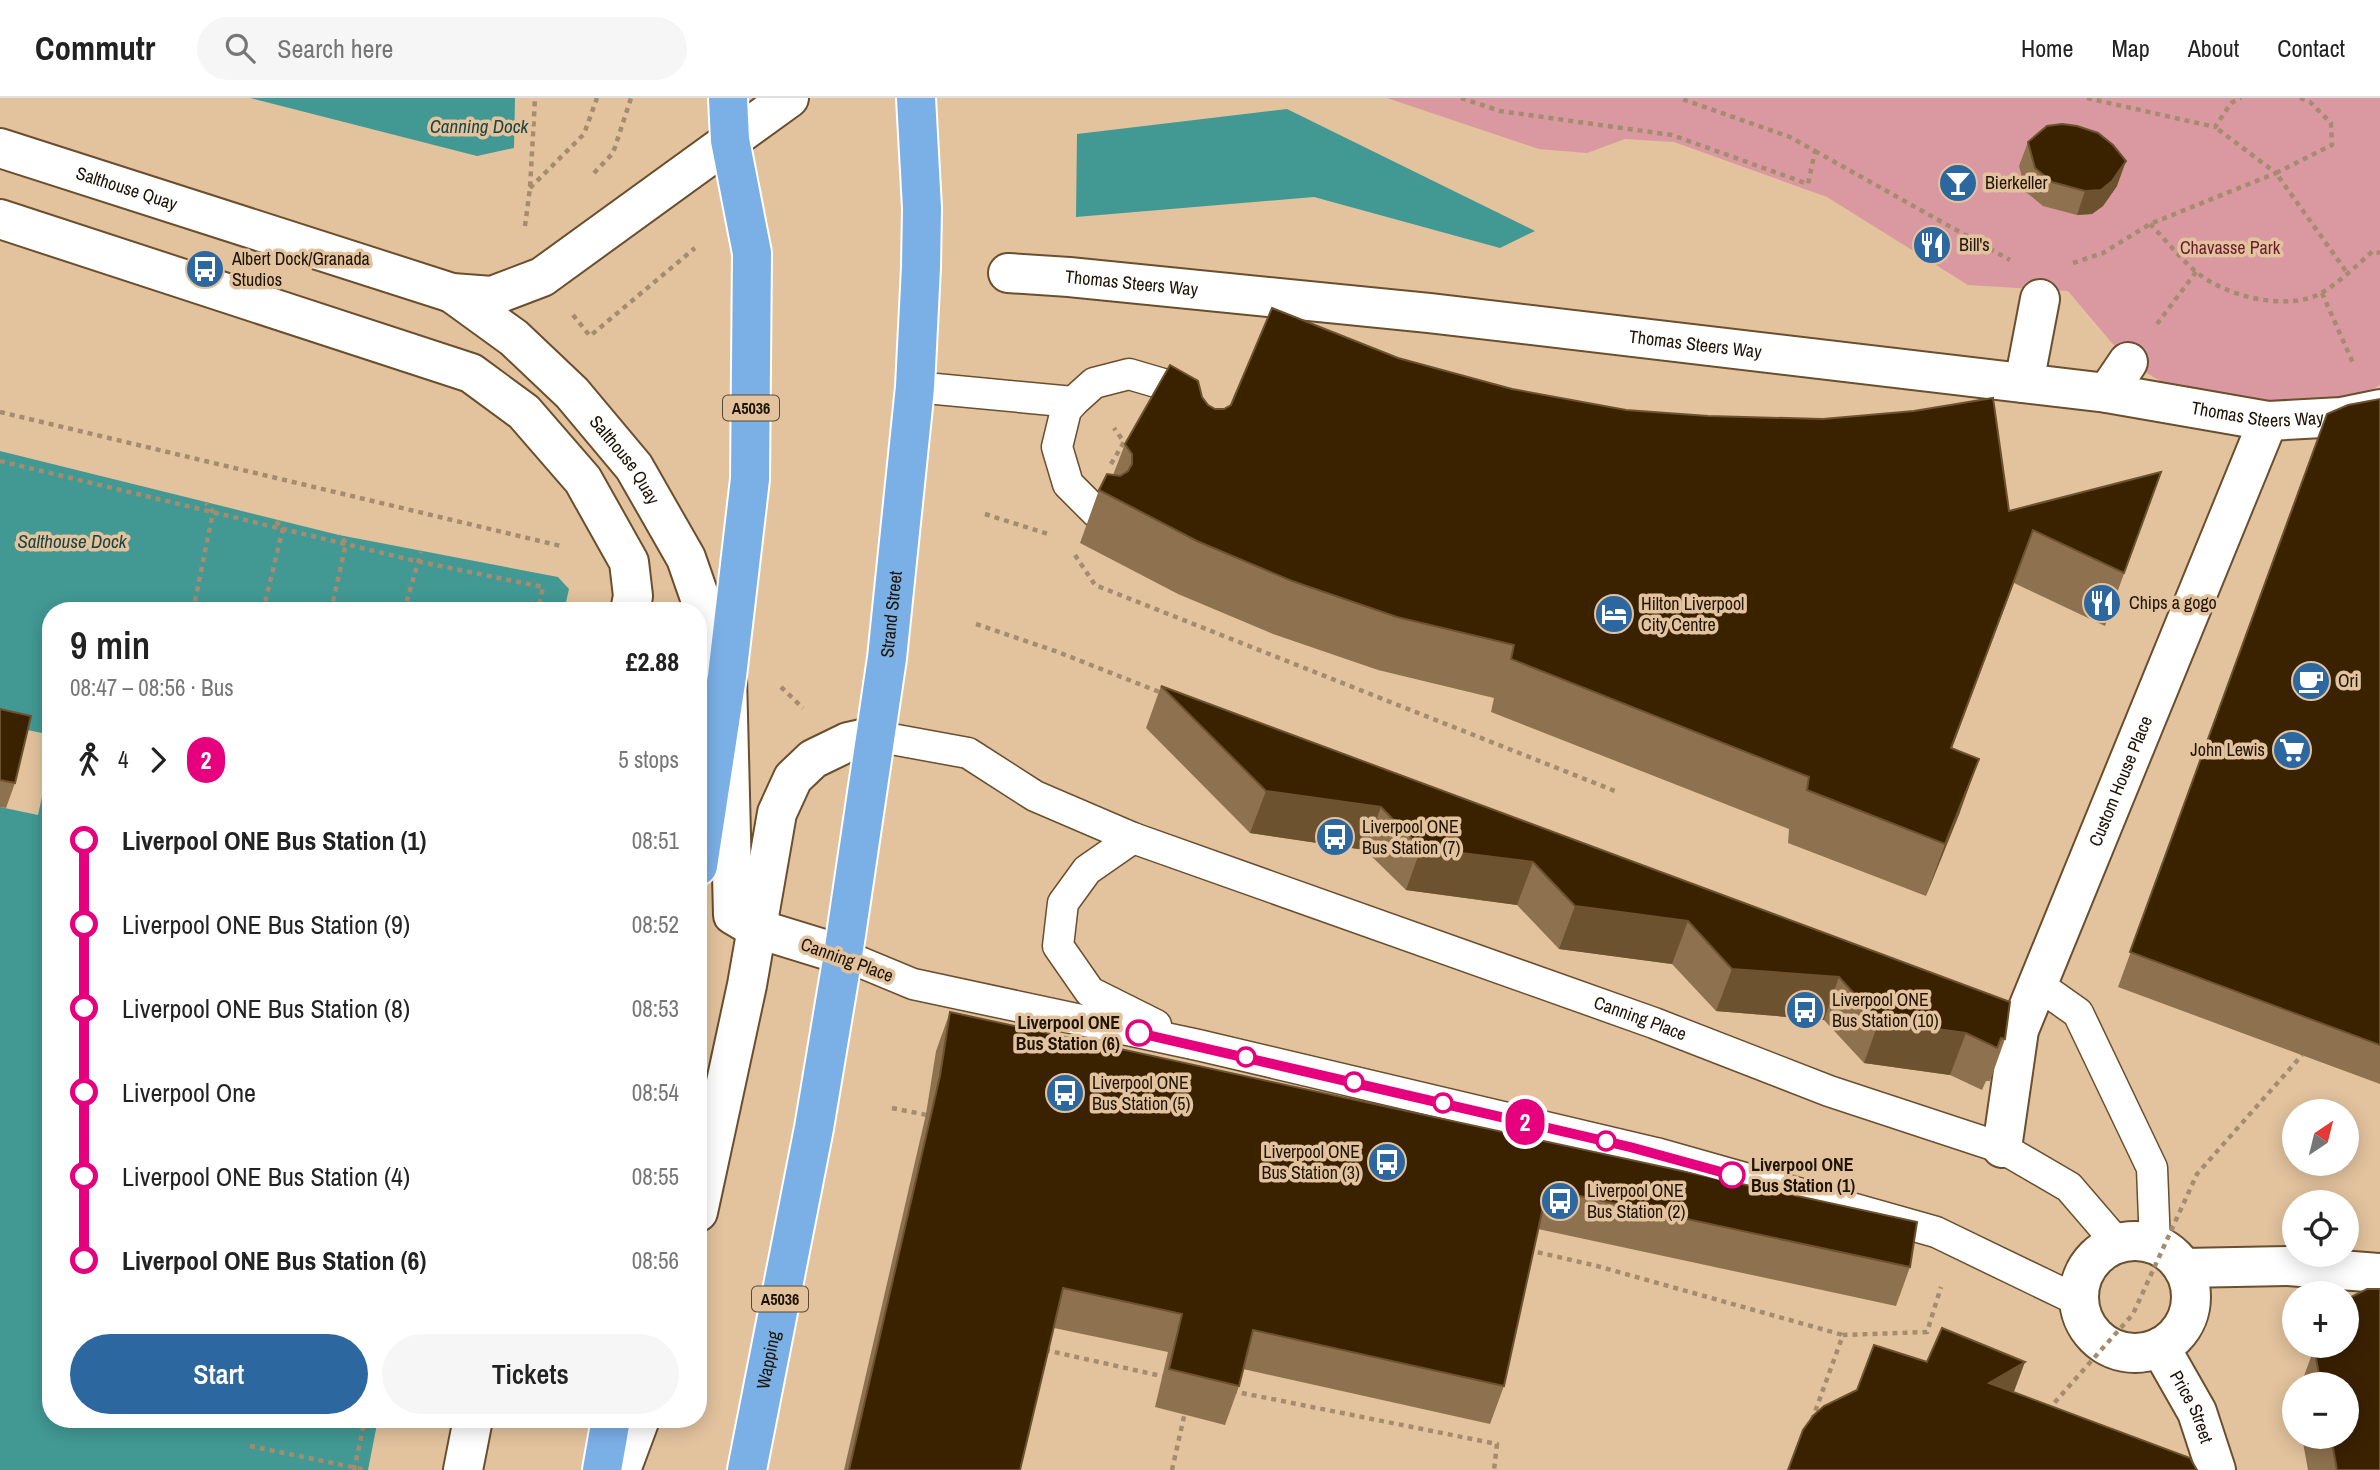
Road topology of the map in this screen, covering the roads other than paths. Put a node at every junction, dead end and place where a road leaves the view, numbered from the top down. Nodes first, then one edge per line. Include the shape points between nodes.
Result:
1 (728, 98) edge
2 (789, 98) edge
3 (916, 98) edge
4 (730, 140) junction
5 (0, 148) edge
6 (0, 219) edge
7 (1008, 273) dead end
8 (452, 293) junction
9 (2040, 299) dead end
10 (2024, 383) junction
11 (915, 387) junction
12 (1073, 402) junction
13 (2374, 406) edge
14 (2268, 421) junction
15 (1196, 433) edge
16 (1096, 512) dead end
17 (632, 602) edge
18 (701, 602) edge
19 (707, 618) edge
20 (727, 676) junction
21 (875, 736) junction
22 (707, 807) edge
23 (1133, 838) junction
24 (755, 928) junction
25 (842, 956) junction
26 (2038, 984) junction
27 (1198, 1045) junction
28 (814, 1128) joint
29 (2002, 1148) junction
30 (707, 1172) edge
31 (2152, 1252) junction
32 (2380, 1273) edge
33 (2079, 1301) junction
34 (2160, 1347) junction
35 (471, 1428) edge
36 (609, 1428) edge
37 (637, 1428) edge
38 (463, 1470) edge
39 (602, 1470) edge
40 (621, 1470) edge
41 (747, 1470) edge
42 (2216, 1470) edge

1 - 4 highway, A5036
2 - 4 street, Salthouse Quay
3 - 11 highway, Strand Street / A5036 via 922,208
4 - 8 street, Salthouse Quay via 542,277 492,296
4 - 20 highway, A5036 via 752,253 750,479
5 - 8 street, Salthouse Quay
6 - 17 street via 471,373 524,412 583,480 629,562
7 - 10 street, Thomas Steers Way via 1429,313
8 - 18 street, Salthouse Quay via 514,338 572,393 634,467 686,558
9 - 10 street
10 - 14 street, Thomas Steers Way via 2118,377
11 - 12 lane
11 - 21 highway, Strand Street / A5036
12 - 15 lane via 1094,383 1129,374 1163,384 1189,408
12 - 16 lane via 1066,410 1057,447 1068,484
13 - 14 street, Thomas Steers Way via 2341,417
14 - 26 street, Custom House Place
19 - 20 street, Salthouse Quay
20 - 22 highway, A5036
20 - 24 street, Canning Place via 733,915
21 - 23 lane, Canning Place via 968,753 1035,796
21 - 24 street via 848,742 813,759 793,778 777,813
21 - 25 highway, Strand Street / A5036
23 - 27 lane, Canning Place via 1087,870 1063,903 1058,946 1090,992
23 - 29 lane, Canning Place via 1654,1023 1829,1091
24 - 25 street, Canning Place
24 - 30 street
25 - 27 lane, Canning Place via 912,984
25 - 28 highway, Strand Street / A5036
26 - 29 street, Custom House Place via 2019,1030
26 - 31 lane via 2078,1013 2152,1168
27 - 33 lane, Canning Place via 1656,1153 1937,1232
28 - 41 highway, Wapping / A5036
29 - 31 lane, Canning Place via 2069,1187
31 - 32 street
31 - 33 street via 2102,1252 2081,1282
31 - 34 street via 2190,1285 2186,1321
33 - 34 street via 2093,1334 2108,1346 2143,1353
34 - 42 street, Price Street via 2197,1412
35 - 38 street
36 - 39 highway
37 - 40 street

